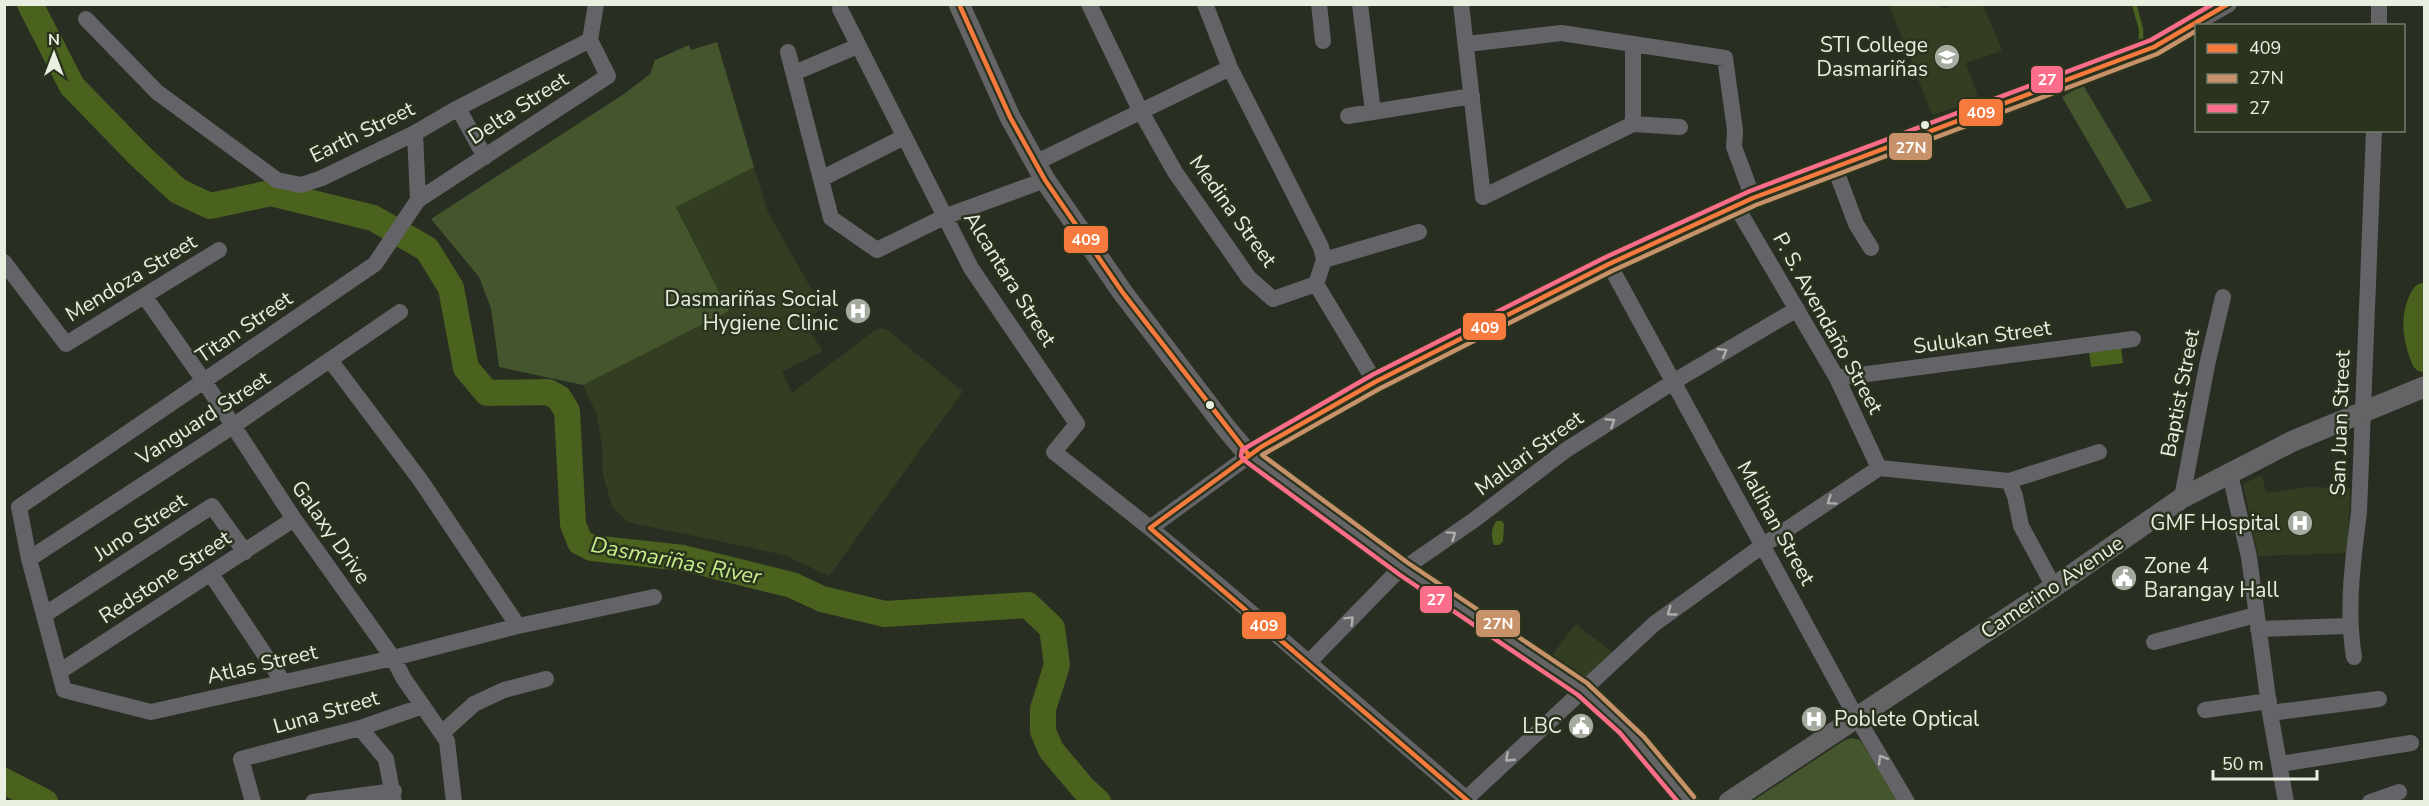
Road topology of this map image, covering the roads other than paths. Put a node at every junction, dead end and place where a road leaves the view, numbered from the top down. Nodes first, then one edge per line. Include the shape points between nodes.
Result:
1 (596, 4) edge
2 (959, 4) edge
3 (1089, 4) edge
4 (1204, 4) edge
5 (1219, 4) edge
6 (1319, 4) edge
7 (1360, 4) edge
8 (1461, 4) edge
9 (2229, 4) edge
10 (2379, 4) edge
11 (840, 9) dead end
12 (86, 19) dead end
13 (2379, 24) edge
14 (1213, 26) junction
15 (590, 40) junction
16 (1323, 41) dead end
17 (1467, 44) junction
18 (1633, 44) junction
19 (858, 46) junction
20 (788, 52) dead end
21 (1230, 68) junction
22 (794, 74) junction
23 (1472, 96) junction
24 (458, 108) junction
25 (1140, 110) junction
26 (1373, 112) junction
27 (1348, 116) dead end
28 (1633, 124) junction
29 (1680, 127) dead end
30 (2374, 132) edge
31 (415, 133) junction
32 (904, 137) junction
33 (485, 157) junction
34 (1835, 168) junction
35 (1040, 172) junction
36 (821, 179) junction
37 (1753, 198) junction
38 (418, 200) junction
39 (1736, 206) junction
40 (944, 217) junction
41 (1419, 232) dead end
42 (1871, 248) dead end
43 (219, 250) dead end
44 (1324, 260) junction
45 (4, 262) edge
46 (1609, 264) junction
47 (1316, 284) junction
48 (145, 297) junction
49 (2223, 297) dead end
50 (1797, 309) junction
51 (399, 312) dead end
52 (2133, 339) dead end
53 (330, 360) junction
54 (1837, 378) junction
55 (204, 381) junction
56 (1374, 382) junction
57 (1673, 382) junction
58 (2421, 388) edge
59 (2362, 412) junction
60 (233, 426) junction
61 (2099, 452) dead end
62 (1248, 454) junction
63 (1879, 468) junction
64 (2230, 474) junction
65 (2009, 481) junction
66 (2182, 498) junction
67 (19, 507) joint
68 (294, 519) junction
69 (1150, 528) junction
70 (1762, 546) junction
71 (245, 552) junction
72 (29, 559) junction
73 (1404, 569) junction
74 (211, 574) junction
75 (2054, 587) junction
76 (654, 597) dead end
77 (44, 615) junction
78 (2257, 622) junction
79 (518, 626) junction
80 (2349, 626) junction
81 (2154, 642) dead end
82 (2354, 657) dead end
83 (393, 658) junction
84 (1309, 662) junction
85 (59, 672) junction
86 (546, 679) dead end
87 (283, 682) junction
88 (1582, 689) junction
89 (2379, 699) dead end
90 (423, 706) junction
91 (2270, 707) junction
92 (2205, 710) dead end
93 (1856, 716) junction
94 (360, 728) junction
95 (442, 733) junction
96 (2411, 743) dead end
97 (2281, 764) junction
98 (2399, 792) dead end
99 (394, 796) edge
100 (1468, 800) edge
101 (253, 801) edge
102 (313, 801) edge
103 (454, 801) edge
104 (1688, 801) edge
105 (1729, 801) edge
106 (1907, 801) edge
107 (2286, 801) edge
108 (2370, 801) edge

1 - 15 street
2 - 35 main road via 1010,117
3 - 25 street
4 - 14 street
5 - 14 street
6 - 16 street
7 - 26 street
8 - 17 street
9 - 34 street via 2154,47
10 - 13 street
11 - 19 street
12 - 31 street, Earth Street via 157,92 277,180 310,183
14 - 21 street
15 - 24 street, Earth Street
15 - 33 street, Delta Street via 608,75
17 - 18 street via 1561,33
17 - 23 street
18 - 28 street
18 - 37 street via 1725,58 1734,147
19 - 22 street
19 - 32 street
20 - 22 street
21 - 25 street
21 - 44 street via 1321,247
22 - 36 street
23 - 26 street
23 - 28 street via 1483,196
24 - 31 street, Earth Street
24 - 33 street
25 - 35 street
25 - 47 street, Medina Street via 1175,172 1249,278 1273,299
26 - 27 street
28 - 29 street
30 - 59 street, San Juan Street
31 - 38 street
32 - 36 street
32 - 40 street
33 - 38 street, Delta Street
34 - 37 street
34 - 42 street via 1856,224
35 - 40 street, Alcantara Street
35 - 62 main road via 1123,293
36 - 40 street via 831,218 877,250
37 - 39 street
38 - 55 street, Titan Street via 375,264
39 - 46 street
39 - 50 street, P. S. Avendaño Street
40 - 69 street, Alcantara Street via 971,268 1077,424 1054,452
41 - 44 street
43 - 48 street, Mendoza Street
44 - 47 street
45 - 48 street, Mendoza Street via 66,344
46 - 56 street
46 - 57 street, Malihan Street
47 - 56 street
48 - 55 street, Galaxy Drive
49 - 66 street, Baptist Street
50 - 54 street, P. S. Avendaño Street
57 -> 50 street, Mallari Street
51 - 53 street, Vanguard Street
52 - 54 street, Sulukan Street
53 - 60 street, Vanguard Street
53 - 79 street via 421,481
54 - 63 street, P. S. Avendaño Street
55 - 60 street, Galaxy Drive
55 - 67 street, Titan Street
56 - 62 street
57 - 70 street, Malihan Street
73 -> 57 street, Mallari Street via 1566,450
58 - 59 main road, Camerino Avenue
59 - 64 main road, Camerino Avenue via 2293,441
59 - 80 street, San Juan Street via 2359,512
60 - 68 street, Galaxy Drive
60 - 72 street, Vanguard Street
61 - 65 street
62 - 69 street
62 - 73 main road
63 - 65 street
63 -> 70 street
64 - 66 main road, Camerino Avenue
64 - 78 street via 2249,557
65 - 75 street via 2021,526
66 - 75 main road, Camerino Avenue
67 - 72 street, Atlas Street
68 - 71 street, Redstone Street
68 - 83 street, Galaxy Drive
69 - 84 street
70 -> 88 street via 1654,624
70 - 93 street, Malihan Street
71 - 74 street, Redstone Street
71 - 77 street, Juno Street via 212,506
72 - 77 street, Atlas Street
84 -> 73 street, Mallari Street
73 - 88 main road
74 - 85 street, Redstone Street
74 - 87 street
75 - 93 main road, Camerino Avenue
76 - 79 street, Atlas Street
77 - 85 street, Atlas Street
78 - 80 street
78 - 81 street
78 - 91 street
79 - 83 street, Atlas Street
80 - 82 street, San Juan Street
83 - 87 street, Atlas Street
83 - 90 street, Galaxy Drive
84 - 100 street
85 - 87 street, Atlas Street via 64,690 151,712
86 - 95 street via 504,690 474,704
88 -> 100 street
88 - 104 main road via 1628,731
89 - 91 street
90 - 94 street, Luna Street
90 - 95 street, Galaxy Drive
91 - 92 street
91 - 97 street
93 - 105 main road, Camerino Avenue
106 -> 93 street, Malihan Street
94 - 99 street via 386,759
94 - 101 street, Luna Street via 241,759
95 - 103 street, Galaxy Drive via 447,741
96 - 97 street
97 - 107 street
98 - 108 street
99 - 102 street

